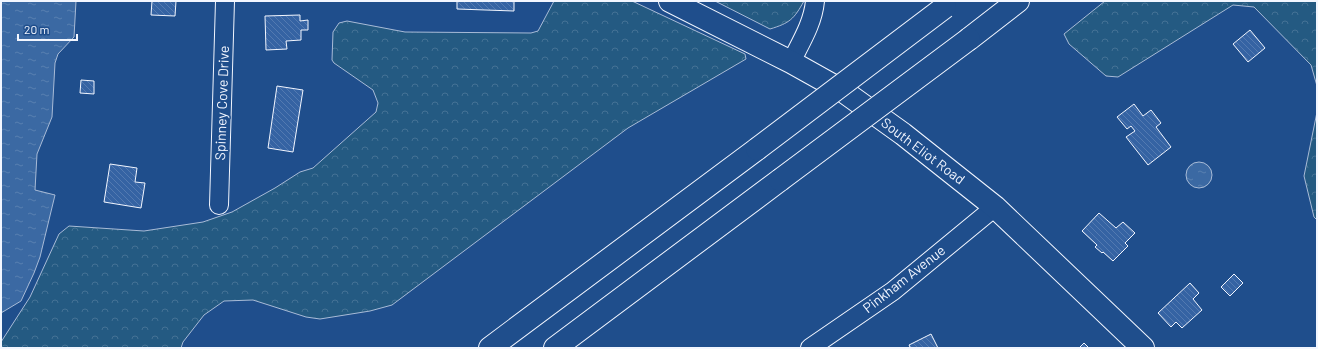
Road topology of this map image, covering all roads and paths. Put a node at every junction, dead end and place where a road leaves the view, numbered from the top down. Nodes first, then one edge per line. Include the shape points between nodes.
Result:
1 (225, 1) edge
2 (670, 1) edge
3 (815, 1) edge
4 (953, 1) edge
5 (1018, 1) edge
6 (791, 62) junction
7 (219, 205) dead end
8 (995, 207) junction
9 (490, 348) edge
10 (555, 348) edge
11 (810, 348) edge
12 (1143, 348) edge

1 - 7 street, Spinney Cove Drive
2 - 6 main road, South Eliot Road
3 - 6 street via 807,32
4 - 9 main road, bridge
5 - 10 main road, bridge
6 - 8 main road, South Eliot Road via 842,91 903,134
8 - 11 street, Pinkham Avenue via 893,291
8 - 12 main road, South Eliot Road

